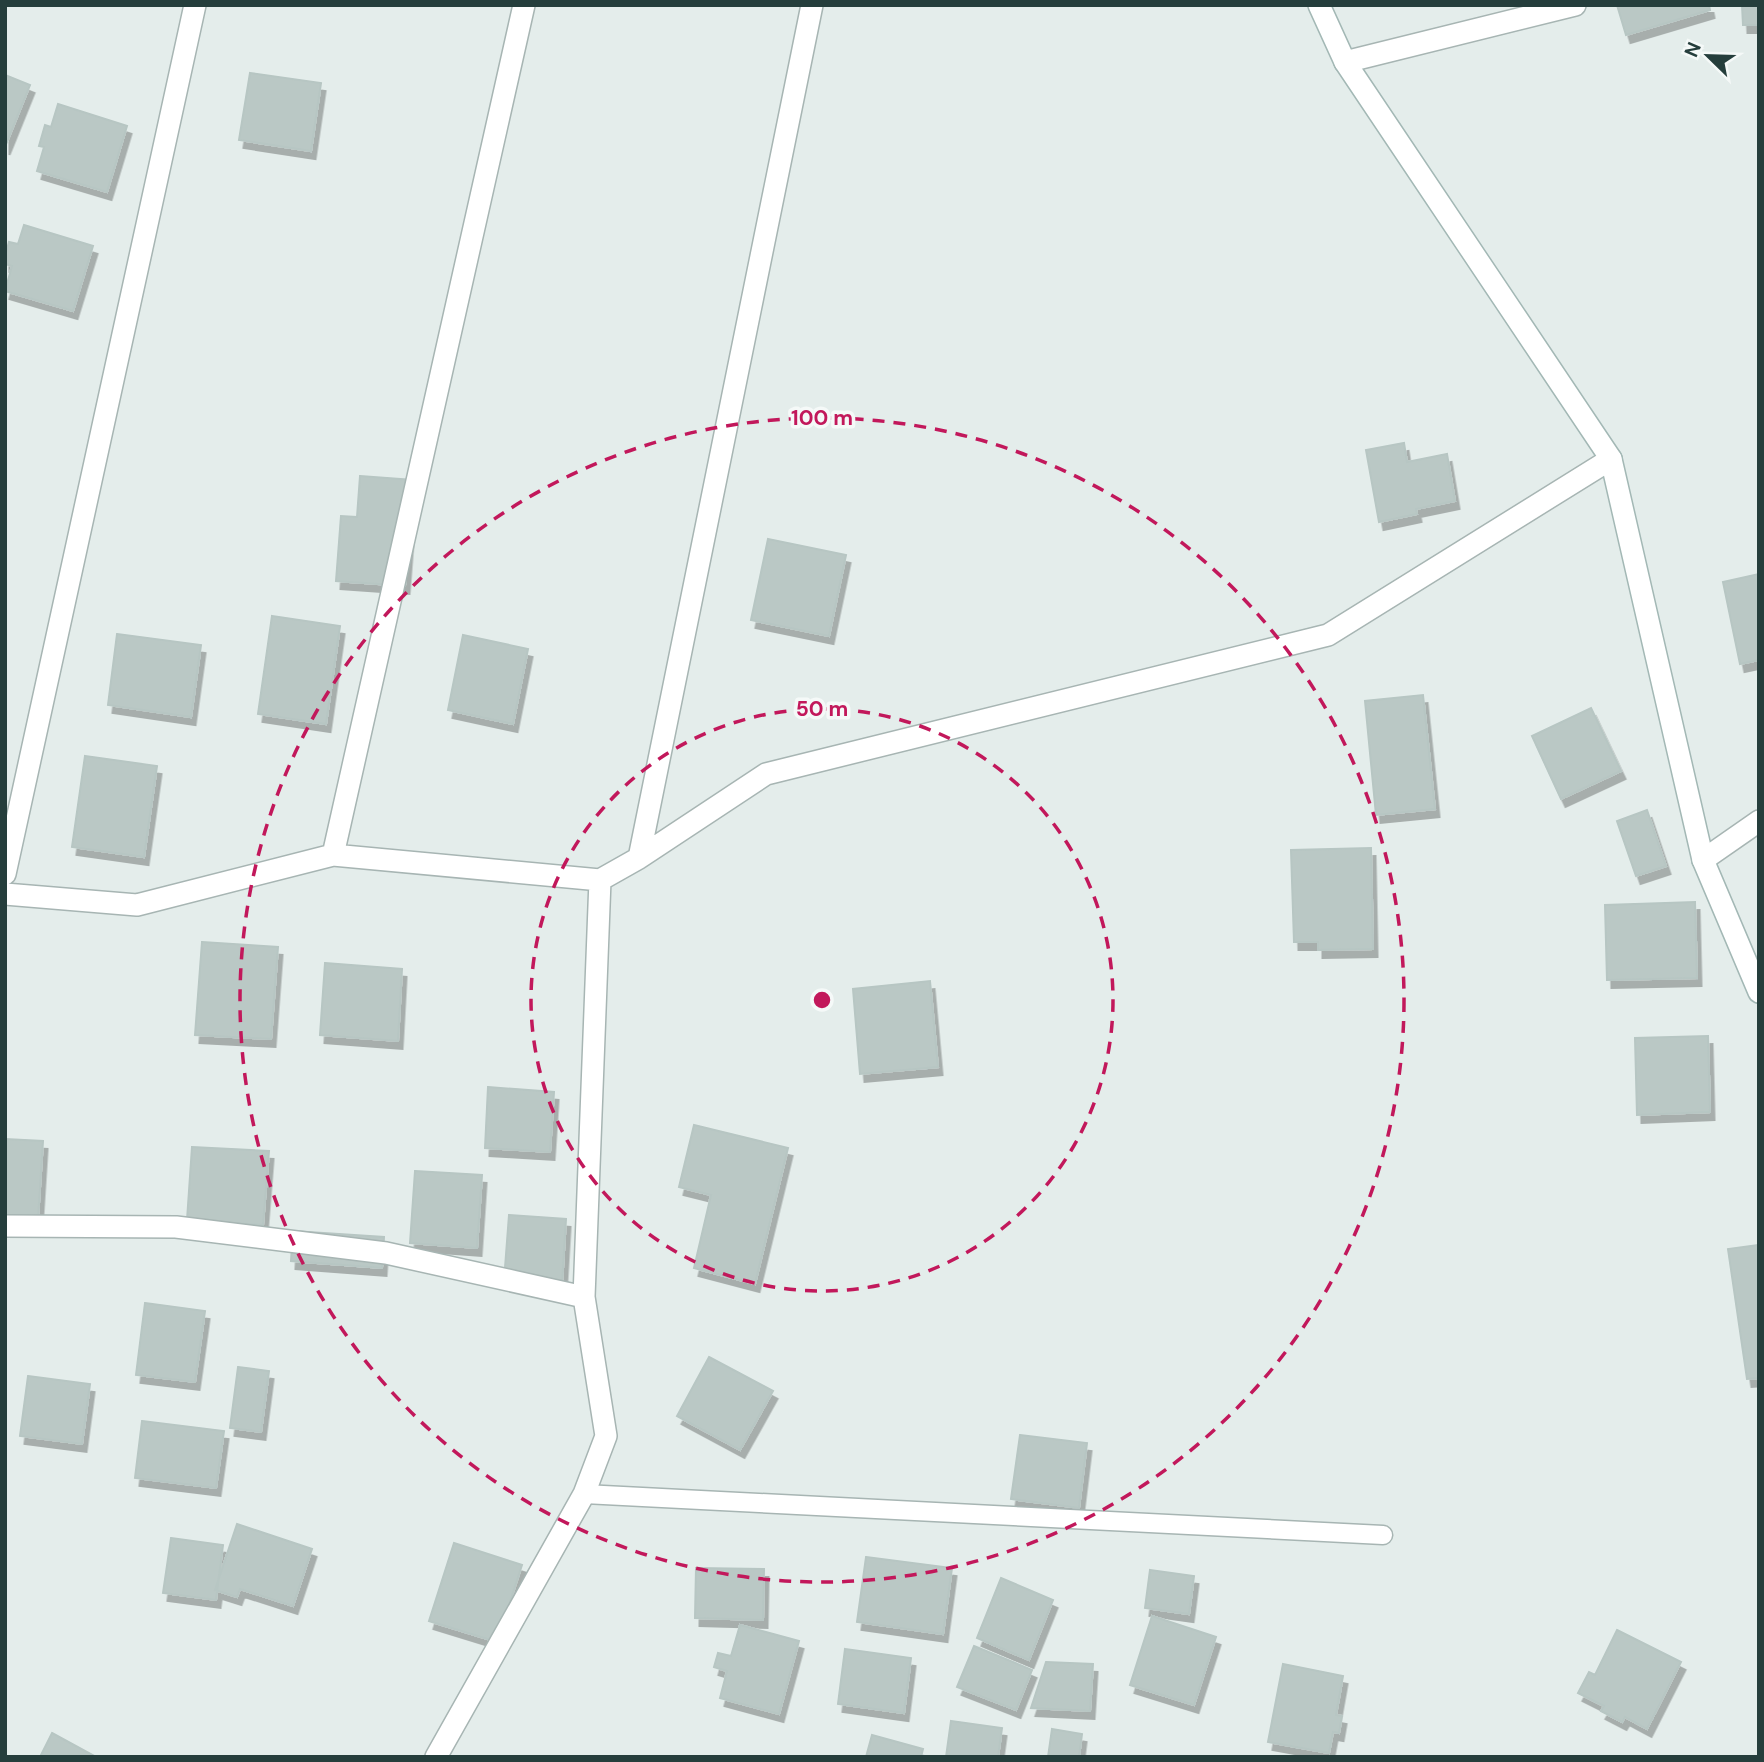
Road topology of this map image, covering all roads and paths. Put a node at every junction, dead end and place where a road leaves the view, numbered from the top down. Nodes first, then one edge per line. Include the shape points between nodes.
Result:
1 (195, 5) edge
2 (524, 5) edge
3 (812, 5) edge
4 (1319, 5) edge
5 (1575, 5) edge
6 (1345, 62) junction
7 (1611, 459) junction
8 (1759, 821) edge
9 (333, 855) junction
10 (639, 858) junction
11 (1703, 860) junction
12 (5, 874) edge
13 (600, 880) junction
14 (5, 894) edge
15 (1759, 992) edge
16 (5, 1226) edge
17 (584, 1297) junction
18 (584, 1494) junction
19 (1383, 1535) dead end
20 (436, 1757) edge

1 - 12 street
2 - 9 street
3 - 10 street
4 - 6 street
5 - 6 street
6 - 7 street
7 - 10 street via 1328,635 766,774
7 - 11 street
8 - 11 street
9 - 13 street
9 - 14 street via 137,905
10 - 13 street
11 - 15 street
13 - 17 street
16 - 17 street via 176,1227 386,1253
17 - 18 street via 607,1436
18 - 19 lane
18 - 20 street

